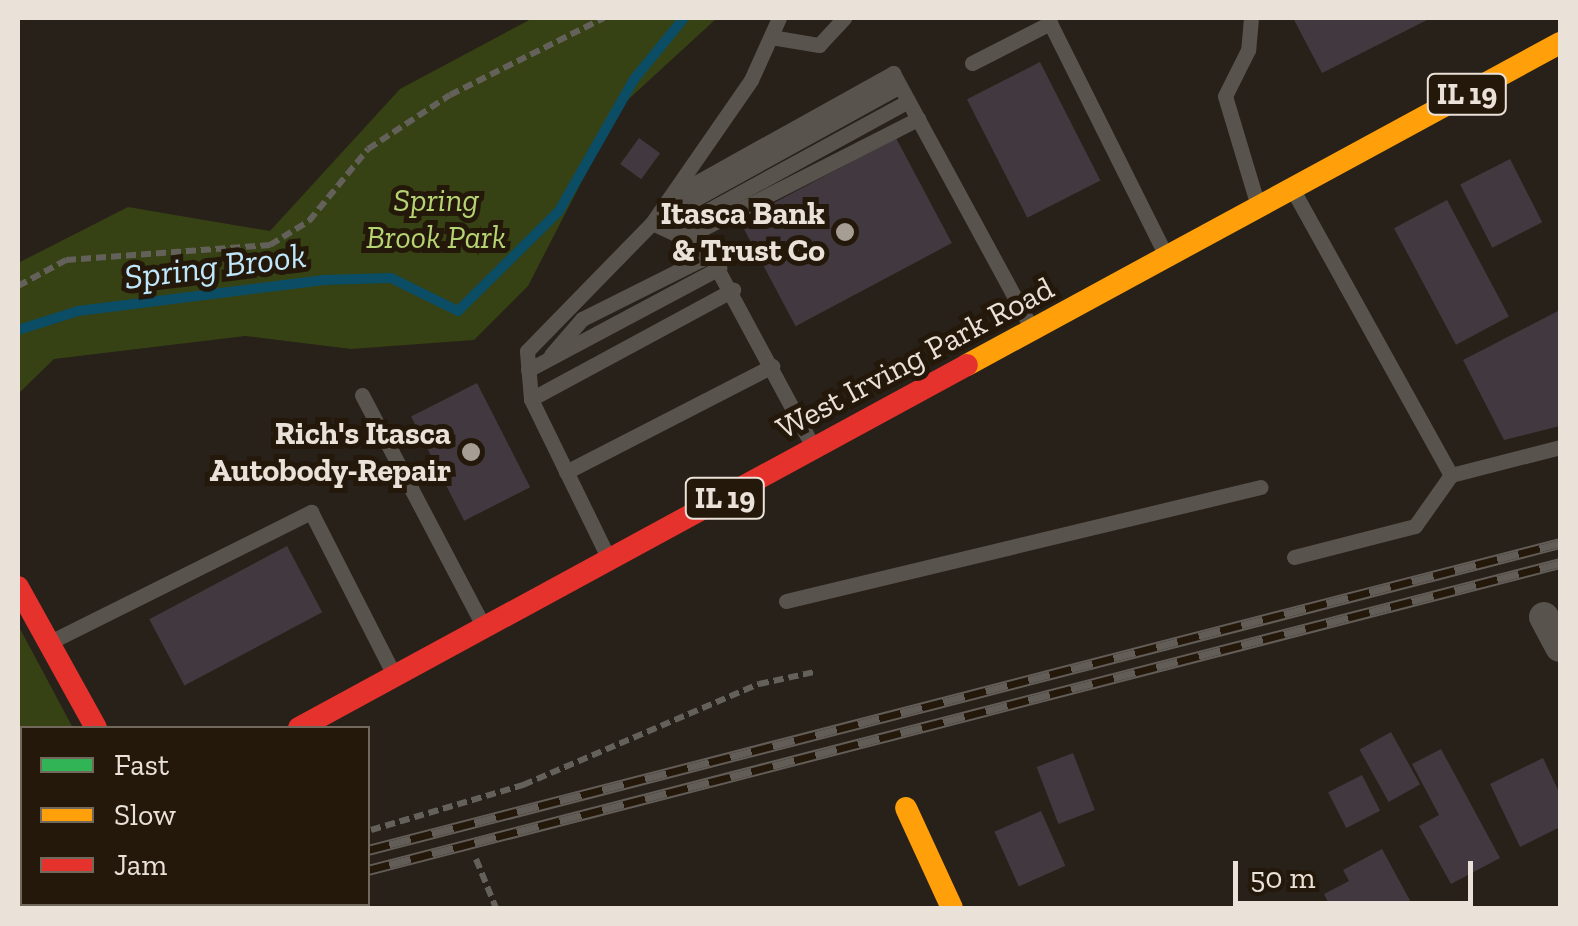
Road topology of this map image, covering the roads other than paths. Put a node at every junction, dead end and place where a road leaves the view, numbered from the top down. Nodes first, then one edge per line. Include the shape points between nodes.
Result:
1 (779, 18) edge
2 (844, 18) edge
3 (1250, 18) edge
4 (770, 36) junction
5 (1560, 44) edge
6 (972, 63) dead end
7 (904, 93) junction
8 (918, 118) junction
9 (1292, 189) junction
10 (670, 197) junction
11 (1259, 207) junction
12 (652, 223) junction
13 (677, 234) junction
14 (1166, 258) junction
15 (715, 262) junction
16 (733, 290) junction
17 (1032, 331) junction
18 (772, 366) junction
19 (528, 370) junction
20 (362, 395) dead end
21 (530, 399) junction
22 (1560, 447) edge
23 (814, 450) junction
24 (566, 472) junction
25 (1451, 474) junction
26 (1260, 488) dead end
27 (1294, 558) dead end
28 (610, 560) junction
29 (18, 587) edge
30 (786, 601) dead end
31 (1544, 617) dead end
32 (484, 628) junction
33 (48, 643) junction
34 (1560, 647) edge
35 (394, 677) junction
36 (95, 726) edge
37 (303, 726) edge
38 (906, 808) dead end
39 (952, 908) edge

1 - 4 lane
2 - 4 lane via 819,45
3 - 11 lane via 1248,50 1225,96
4 - 10 lane
5 - 9 main road, West Irving Park Road / IL 19
6 - 14 lane via 1050,23
7 - 8 lane
7 - 10 lane via 893,73
7 - 12 lane
7 - 13 lane
8 - 13 lane
8 - 17 lane
9 - 11 main road, West Irving Park Road / IL 19
9 - 25 lane
10 - 12 lane
11 - 14 main road, West Irving Park Road / IL 19
12 - 13 lane
12 - 19 lane via 527,351
13 - 15 lane
14 - 17 main road, West Irving Park Road / IL 19
15 - 16 lane
15 - 19 lane via 582,320 548,359
16 - 18 lane
16 - 21 lane
17 - 23 main road, West Irving Park Road / IL 19
18 - 23 lane
18 - 24 lane
19 - 21 lane
20 - 32 lane
21 - 24 lane
22 - 25 lane
23 - 28 main road, West Irving Park Road / IL 19
24 - 28 lane
25 - 27 lane via 1415,526
26 - 30 lane
28 - 32 main road, West Irving Park Road / IL 19
29 - 33 main road
31 - 34 street
32 - 35 main road, West Irving Park Road / IL 19
33 - 35 lane via 311,512
33 - 36 main road
35 - 37 main road, West Irving Park Road / IL 19
38 - 39 main road

